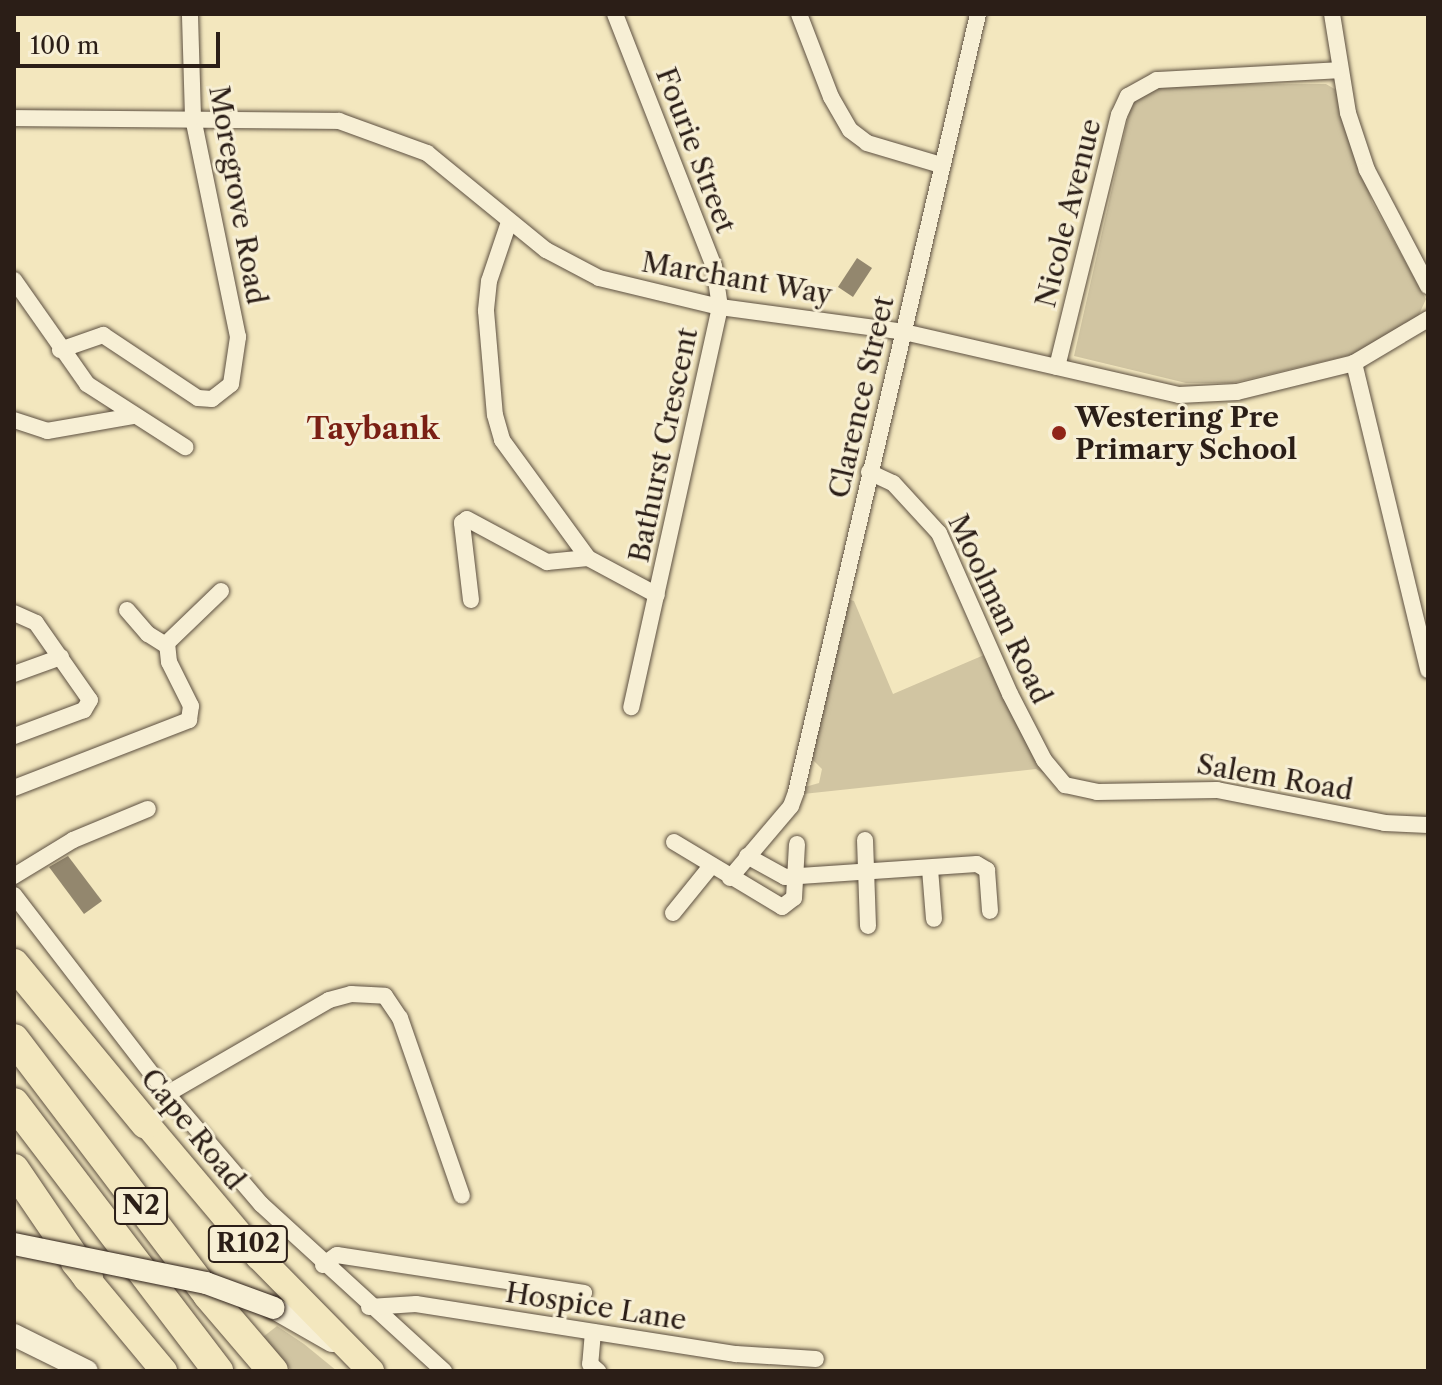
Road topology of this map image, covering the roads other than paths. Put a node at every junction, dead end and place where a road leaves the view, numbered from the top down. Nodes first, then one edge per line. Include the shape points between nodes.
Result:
1 (190, 14) edge
2 (615, 14) edge
3 (799, 14) edge
4 (978, 14) edge
5 (1332, 14) edge
6 (1339, 70) junction
7 (193, 117) junction
8 (14, 118) edge
9 (941, 165) junction
10 (509, 222) junction
11 (14, 280) edge
12 (1428, 286) edge
13 (720, 307) junction
14 (1428, 319) edge
15 (904, 332) junction
16 (60, 350) junction
17 (1354, 363) junction
18 (1057, 367) junction
19 (133, 416) junction
20 (14, 420) edge
21 (185, 447) dead end
22 (869, 472) junction
23 (588, 558) junction
24 (221, 591) dead end
25 (657, 595) junction
26 (471, 600) dead end
27 (127, 610) dead end
28 (14, 613) edge
29 (167, 646) junction
30 (61, 657) junction
31 (1428, 670) edge
32 (14, 674) edge
33 (631, 707) dead end
34 (14, 736) edge
35 (1065, 785) joint
36 (14, 788) edge
37 (148, 809) dead end
38 (1428, 825) edge
39 (865, 840) dead end
40 (674, 842) dead end
41 (797, 844) dead end
42 (747, 856) junction
43 (711, 866) junction
44 (930, 869) junction
45 (866, 873) junction
46 (14, 876) edge
47 (794, 877) junction
48 (730, 878) junction
49 (14, 895) edge
50 (990, 911) dead end
51 (673, 913) dead end
52 (934, 919) dead end
53 (868, 926) dead end
54 (14, 948) edge
55 (14, 964) edge
56 (14, 1039) edge
57 (167, 1094) junction
58 (14, 1103) edge
59 (146, 1124) junction
60 (14, 1169) edge
61 (14, 1194) edge
62 (462, 1196) dead end
63 (14, 1244) edge
64 (323, 1265) junction
65 (88, 1278) junction
66 (584, 1293) dead end
67 (369, 1307) junction
68 (593, 1332) junction
69 (14, 1335) edge
70 (816, 1359) dead end
71 (364, 1365) edge
72 (591, 1369) edge
73 (87, 1371) edge
74 (164, 1371) edge
75 (218, 1371) edge
76 (273, 1371) edge
77 (444, 1371) edge

1 - 7 street, Moregrove Road
2 - 13 street, Fourie Street via 714,266
3 - 9 street via 831,97 850,130 867,143
4 - 9 street, Clarence Street
5 - 6 street
6 - 12 street via 1367,170
6 - 18 street, Nicole Avenue via 1157,80 1128,96
7 - 8 street, Marchant Way
7 - 10 street, Marchant Way via 305,118 371,129 427,153
7 - 16 street, Moregrove Road via 238,337 231,384 205,400 103,335
9 - 15 street, Clarence Street
10 - 13 street, Marchant Way via 546,250 599,278
10 - 23 street, Bathurst Crescent via 486,302 497,428 537,493
11 - 16 street
13 - 15 street, Marchant Way
13 - 25 street, Bathurst Crescent
14 - 17 street, Marchant Way
15 - 18 street, Marchant Way
15 - 22 street, Clarence Street
16 - 19 street via 87,384
17 - 18 street, Marchant Way via 1202,396
17 - 31 street
19 - 20 street via 47,431
19 - 21 street
22 - 35 street, Moolman Road via 893,483 939,533 1010,694 1044,760
22 - 42 street, Clarence Street via 796,792 791,806
23 - 25 street, Bathurst Crescent
23 - 26 street via 547,562 467,519 462,523
24 - 29 street via 180,627
25 - 33 street, Bathurst Crescent
27 - 29 street
28 - 30 street via 29,616
29 - 36 street via 169,662 191,706 189,720
30 - 32 street
30 - 34 street via 88,694 89,705
35 - 38 street, Salem Road via 1097,792 1217,790 1385,823
37 - 46 street via 73,840
39 - 45 street
40 - 43 street
41 - 47 street
42 - 47 street via 779,875
42 - 48 street
43 - 48 street
43 - 51 street
44 - 45 street
44 - 50 street via 983,866
44 - 52 street
45 - 47 street
45 - 53 street
47 - 48 street via 794,898 782,907
49 - 57 street
54 - 59 main road, Cape Road / R102
55 - 59 highway
56 - 76 highway, N2 via 208,1295
57 - 62 street via 329,1000 351,994 385,996 400,1018
57 - 64 street via 261,1204
58 - 75 highway, N2
59 - 71 main road, Cape Road / R102 via 253,1251
60 - 65 highway
61 - 65 main road
63 - 71 main road, bridge via 206,1283 274,1308
64 - 66 street via 337,1255
64 - 67 street
65 - 74 main road
67 - 68 street, Hospice Lane via 416,1304
67 - 77 street
68 - 70 street, Hospice Lane via 736,1354
68 - 72 street
69 - 73 main road

